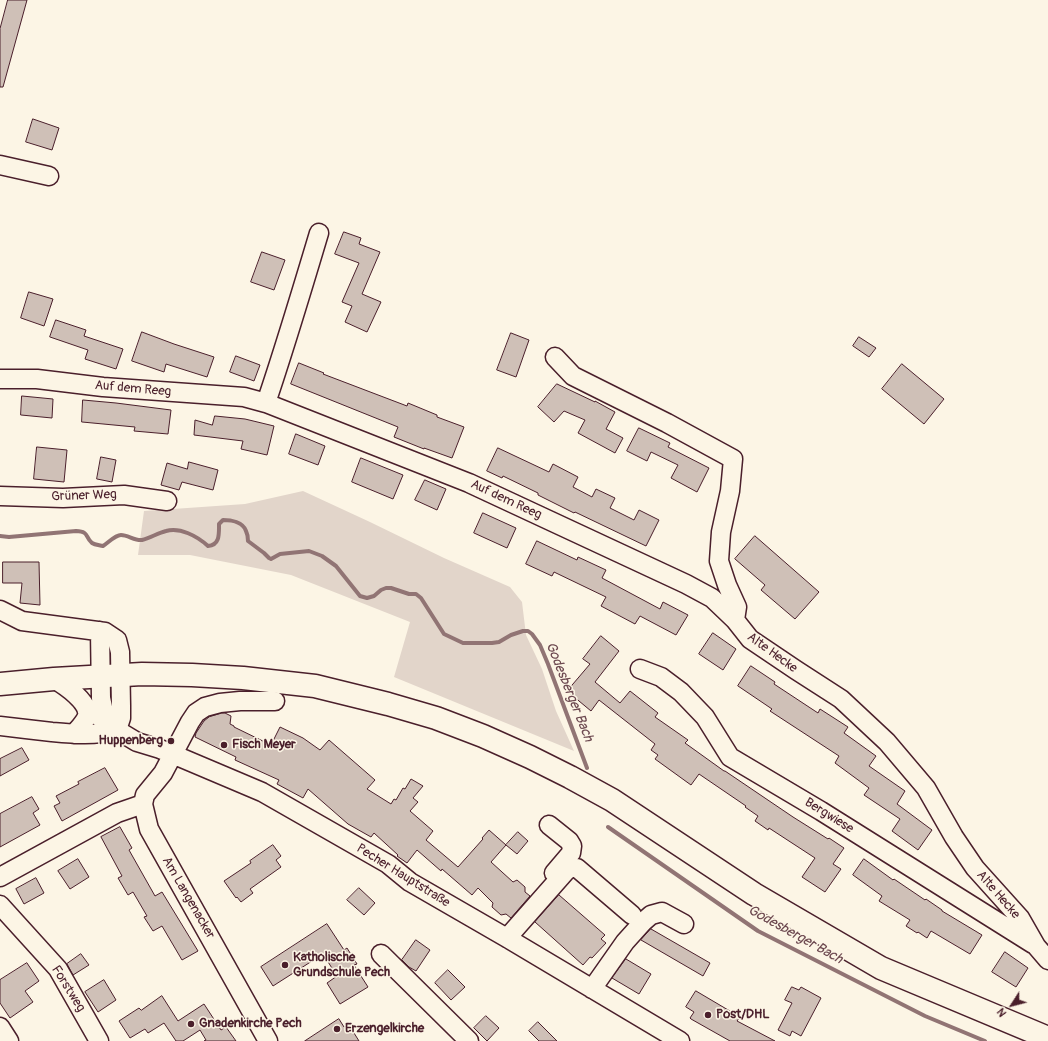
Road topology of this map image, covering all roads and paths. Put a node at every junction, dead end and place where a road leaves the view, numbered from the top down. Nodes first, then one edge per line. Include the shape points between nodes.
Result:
1 (0, 165) edge
2 (49, 176) dead end
3 (318, 233) dead end
4 (555, 357) dead end
5 (0, 379) edge
6 (266, 403) junction
7 (0, 496) edge
8 (167, 501) dead end
9 (0, 610) edge
10 (735, 620) junction
11 (640, 669) dead end
12 (111, 676) junction
13 (54, 679) junction
14 (0, 684) edge
15 (275, 701) dead end
16 (86, 707) junction
17 (0, 726) edge
18 (117, 730) junction
19 (74, 734) junction
20 (173, 754) junction
21 (143, 804) junction
22 (549, 825) dead end
23 (0, 877) edge
24 (0, 905) edge
25 (632, 915) dead end
26 (684, 924) dead end
27 (504, 936) junction
28 (1036, 946) junction
29 (381, 954) dead end
30 (1048, 960) edge
31 (592, 989) junction
32 (0, 1028) edge
33 (1048, 1038) edge
34 (9, 1041) edge
35 (99, 1041) edge
36 (268, 1041) edge
37 (469, 1041) edge
38 (680, 1041) edge

1 - 2 street
3 - 6 street via 297,309
4 - 10 street via 573,376 733,459 719,561 737,607
5 - 6 street, Auf dem Reeg via 37,379 244,397
6 - 10 street, Auf dem Reeg via 469,483 686,584 712,598
7 - 8 street, Grüner Weg via 63,498 124,494
9 - 12 street via 22,621 105,632 117,640 120,652
10 - 28 street, Alte Hecke via 750,640 841,699 887,742 926,788 975,868 1020,918
11 - 28 street, Bergwiese via 661,677 681,692 704,716 730,757 820,810
12 - 13 main road
12 - 18 street via 121,718
12 - 33 main road via 192,675 314,686 436,718 483,736 530,757 612,800 754,894 881,968
13 - 14 main road
13 - 16 street, Pecher Hauptstraße via 67,687
15 - 20 street via 240,701 205,707 196,713
16 - 18 street, Pecher Hauptstraße
16 - 19 street via 87,715
17 - 19 street
18 - 19 street via 107,733
18 - 20 street, Pecher Hauptstraße via 137,742
20 - 21 street via 163,773 145,795
20 - 27 street, Pecher Hauptstraße via 262,792 388,864 410,882
21 - 23 street via 117,814
21 - 36 street, Am Langenacker via 149,829
22 - 27 street via 569,841 572,846 571,853
24 - 35 street, Forstweg via 58,969
25 - 27 street via 577,868 572,867 566,870
26 - 31 street via 662,912 651,915 625,942
27 - 31 street, Pecher Hauptstraße
28 - 30 street
29 - 37 street
31 - 38 street, Pecher Hauptstraße
32 - 34 street

